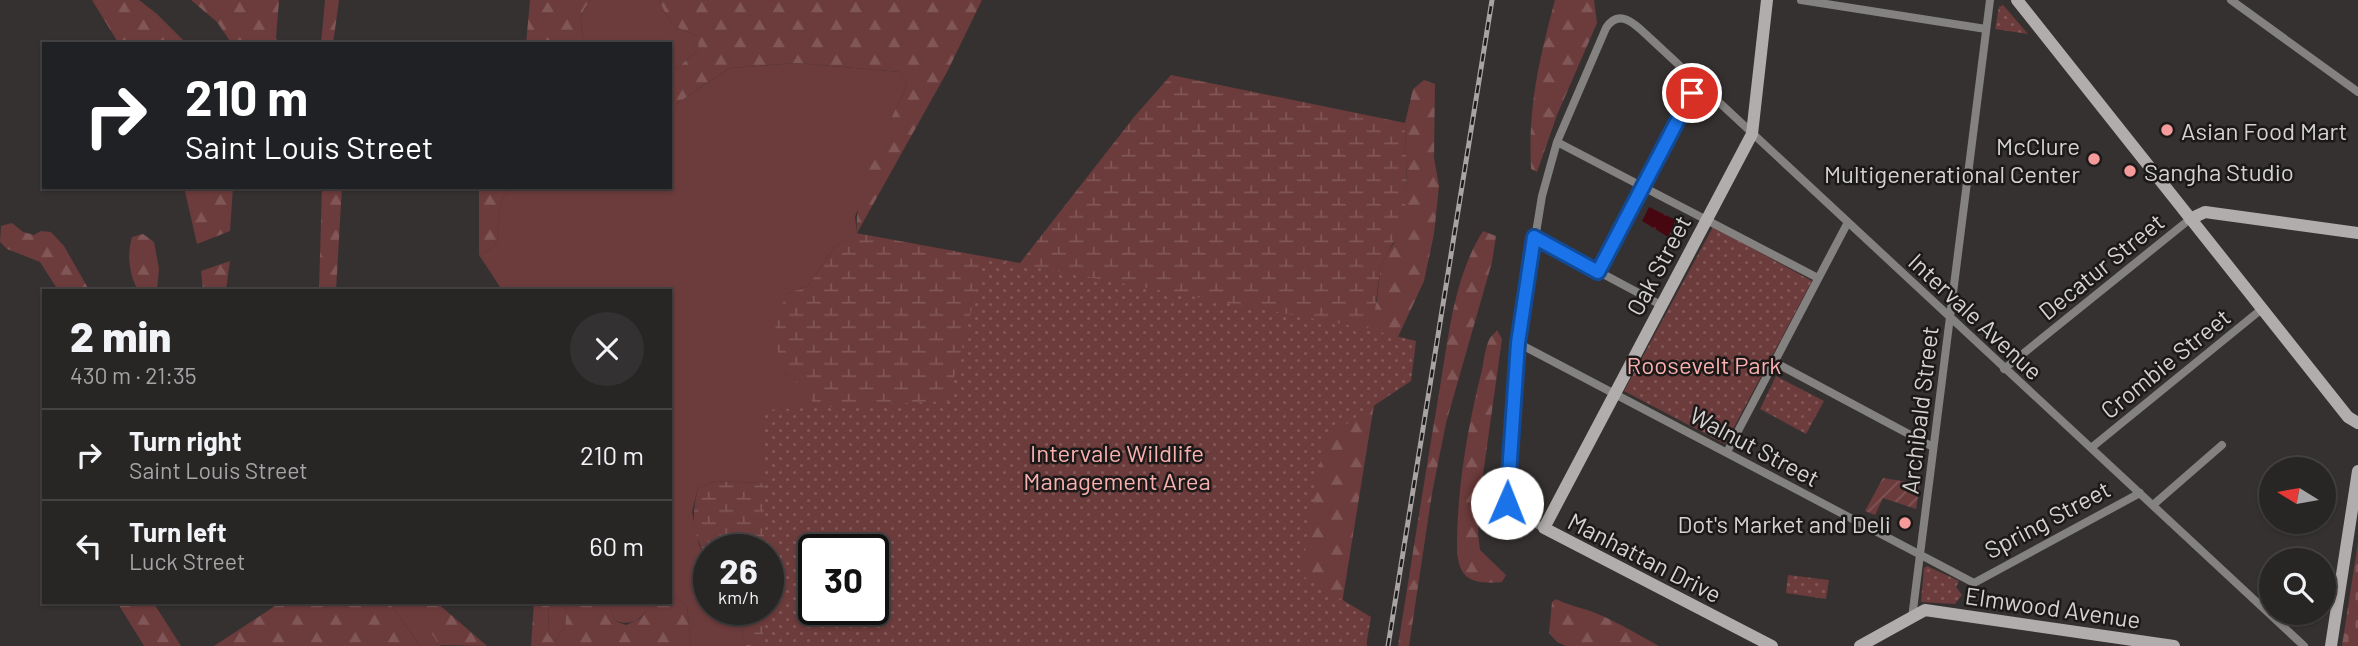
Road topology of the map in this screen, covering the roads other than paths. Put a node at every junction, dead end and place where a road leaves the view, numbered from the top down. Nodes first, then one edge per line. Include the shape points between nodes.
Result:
1 (1767, 0) edge
2 (1801, 0) edge
3 (1990, 0) edge
4 (2017, 0) edge
5 (2231, 0) edge
6 (1621, 18) joint
7 (1986, 29) junction
8 (1698, 83) junction
9 (2358, 83) edge
10 (2346, 84) junction
11 (2358, 92) edge
12 (1752, 134) junction
13 (1557, 142) junction
14 (1643, 186) junction
15 (2190, 219) junction
16 (1706, 220) junction
17 (1848, 222) junction
18 (2358, 233) edge
19 (1534, 237) junction
20 (1598, 272) junction
21 (1818, 278) junction
22 (1661, 305) junction
23 (2263, 308) junction
24 (1950, 319) junction
25 (1518, 343) junction
26 (1774, 362) junction
27 (2004, 369) junction
28 (1614, 393) junction
29 (2358, 423) edge
30 (2222, 445) dead end
31 (1933, 447) junction
32 (2091, 448) junction
33 (1727, 452) junction
34 (2358, 471) edge
35 (2140, 493) junction
36 (2153, 505) junction
37 (1544, 528) junction
38 (1920, 554) junction
39 (1974, 583) joint
40 (1912, 618) junction
41 (1772, 646) edge
42 (1860, 646) edge
43 (2169, 646) edge
44 (2174, 646) edge
45 (2304, 646) edge
46 (2331, 646) edge

1 - 12 street
2 - 7 street
3 - 7 street, Archibald Street
4 - 15 street
5 - 10 street
6 - 8 street, Intervale Avenue via 1634,23
6 - 13 street, Manhattan Drive via 1613,19 1606,28
7 - 24 street, Archibald Street
8 - 12 street, Intervale Avenue
8 - 14 street
9 - 10 street
10 - 11 street
12 - 16 street, Oak Street
12 - 17 street, Intervale Avenue
13 - 14 street
13 - 19 street, Manhattan Drive
14 - 16 street
14 - 20 street
15 - 18 street via 2205,212
15 - 23 street
15 - 27 street, Decatur Street
16 - 21 street
16 - 22 street, Oak Street
17 - 21 street
17 - 24 street, Intervale Avenue
19 - 20 street
19 - 25 street, Manhattan Drive
20 - 22 street
21 - 26 street
22 - 28 street, Oak Street
23 - 29 street via 2348,417
23 - 32 street, Crombie Street
24 - 27 street, Intervale Avenue
24 - 31 street, Archibald Street
25 - 28 street, Walnut Street
25 - 37 street, Manhattan Drive via 1506,499 1510,510
26 - 31 street
26 - 33 street
27 - 32 street, Intervale Avenue
28 - 33 street, Walnut Street
28 - 37 street, Oak Street
30 - 36 street
31 - 38 street, Archibald Street
32 - 35 street, Intervale Avenue
33 - 38 street, Walnut Street
34 - 46 street
35 - 36 street, Intervale Avenue
35 - 39 street, Spring Street
36 - 45 street, Intervale Avenue
37 - 41 street, Manhattan Drive
38 - 39 street, Walnut Street
38 - 40 street, Archibald Street
40 - 42 street
40 - 43 street, Elmwood Avenue via 1925,610
43 - 44 street, Elmwood Avenue

